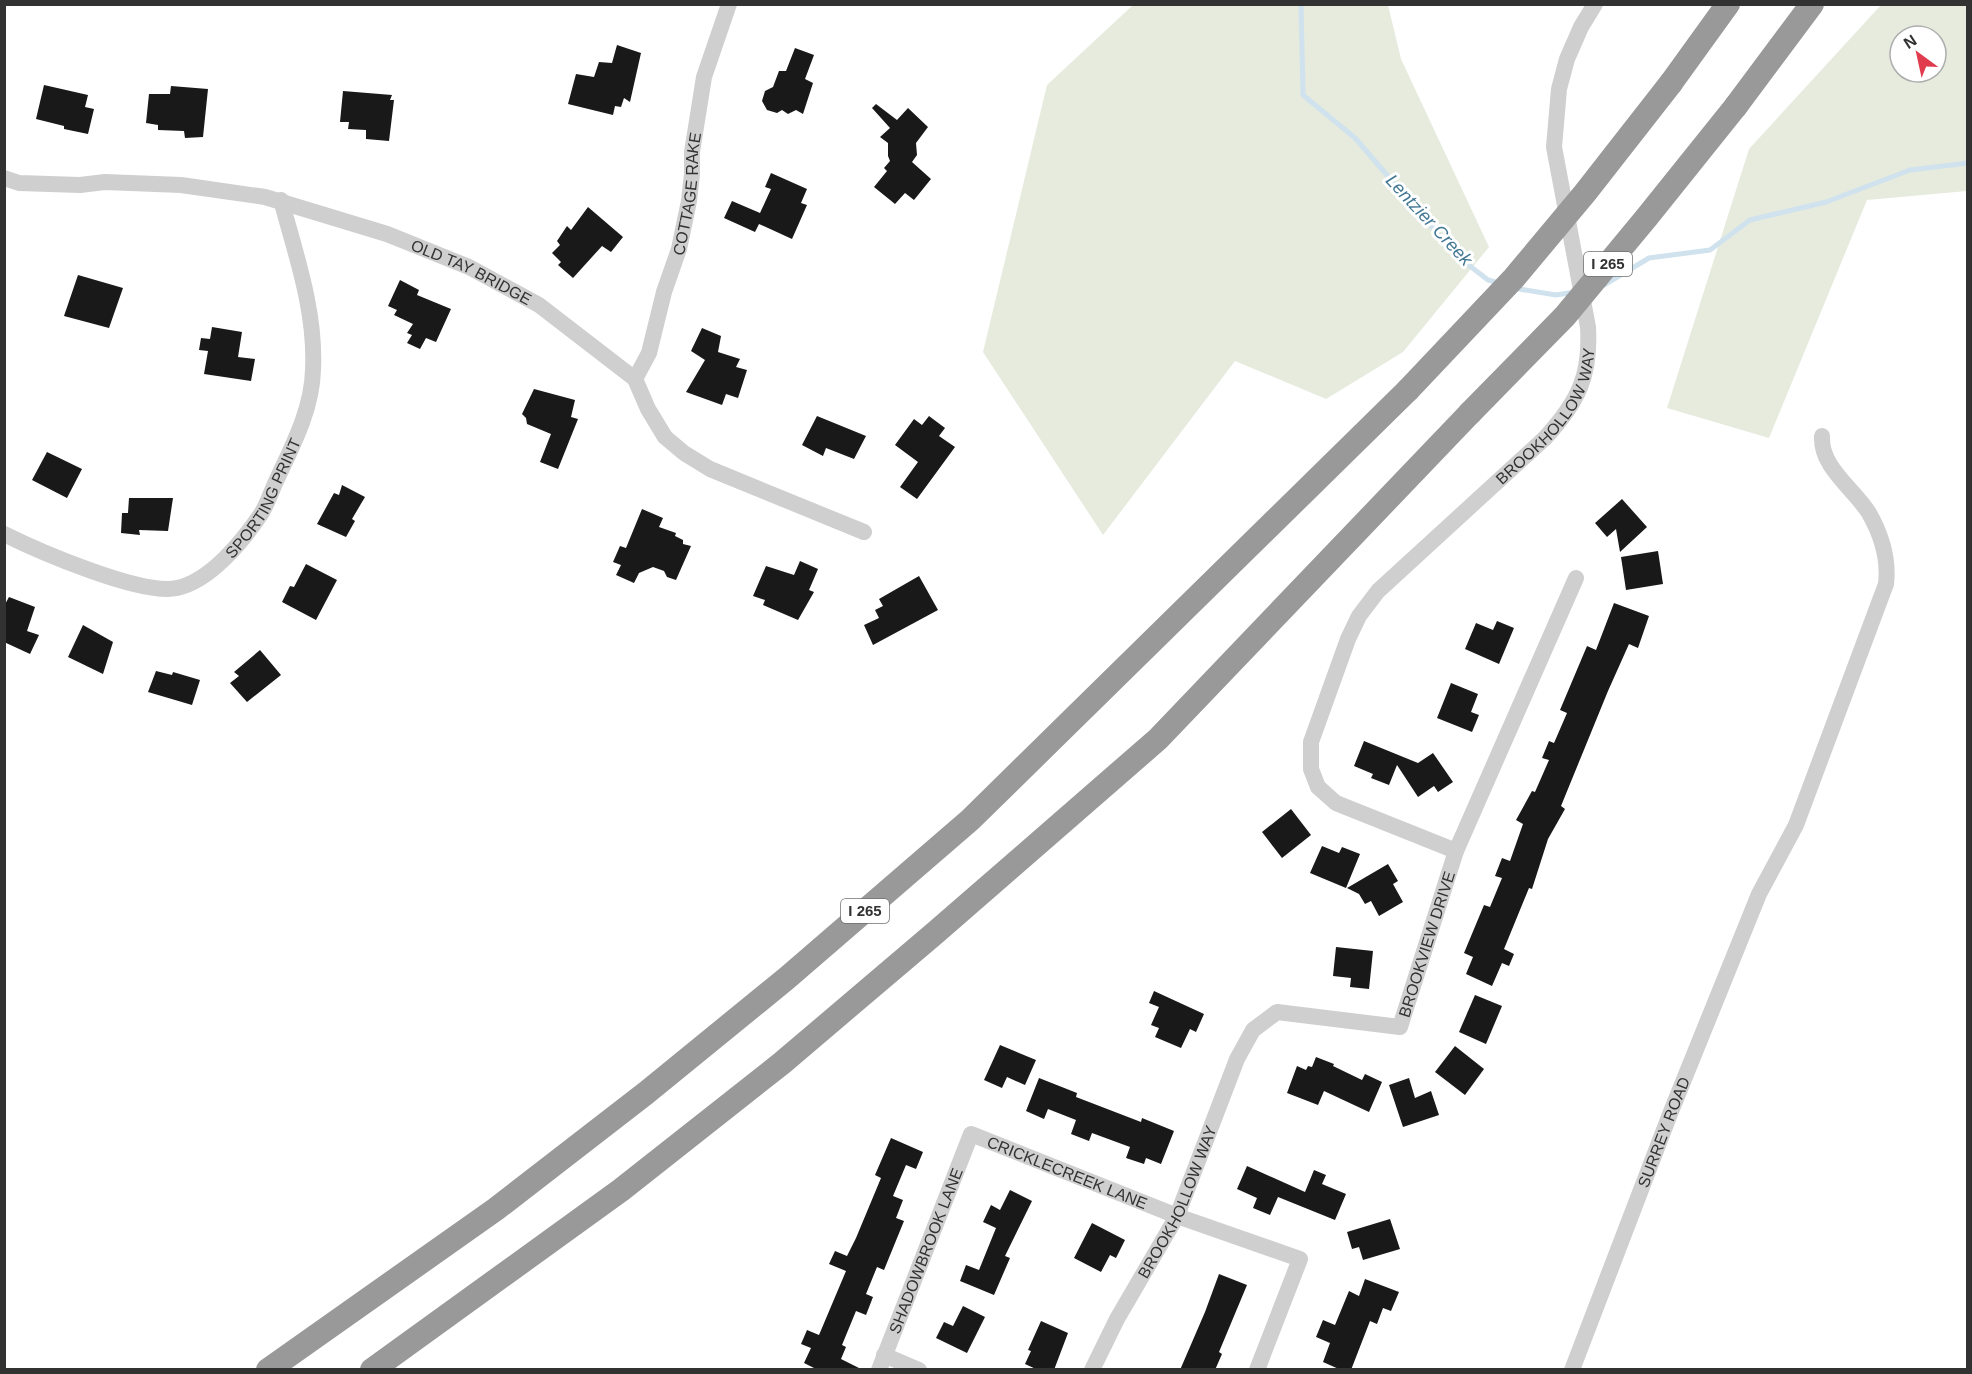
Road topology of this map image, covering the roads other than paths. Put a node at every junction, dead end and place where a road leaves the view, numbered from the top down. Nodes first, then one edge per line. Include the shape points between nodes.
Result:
1 (729, 4) edge
2 (1595, 4) edge
3 (1728, 4) edge
4 (1812, 4) edge
5 (4, 178) edge
6 (280, 200) junction
7 (635, 379) junction
8 (1822, 436) dead end
9 (864, 532) dead end
10 (4, 534) edge
11 (1576, 578) dead end
12 (1311, 769) joint
13 (1456, 851) junction
14 (1253, 1030) joint
15 (971, 1134) joint
16 (1177, 1216) junction
17 (882, 1362) edge
18 (268, 1370) edge
19 (372, 1370) edge
20 (919, 1370) edge
21 (1092, 1370) edge
22 (1257, 1370) edge
23 (1572, 1370) edge

1 - 7 street, COTTAGE RAKE via 704,77 679,249 649,353
2 - 12 street, BROOKHOLLOW WAY, bridge via 1567,59 1559,89 1554,147 1588,327 1590,353 1585,378 1562,419 1545,438 1378,591 1359,616 1311,742
3 - 18 highway, I 265, bridge via 1671,83 1514,278 1408,390 970,820 646,1093 496,1209
4 - 19 highway, I 265, bridge via 1736,106 1565,316 1158,739 782,1063 630,1183
5 - 6 street, OLD TAY BRIDGE via 20,183 181,184
6 - 7 street, OLD TAY BRIDGE via 387,234 469,267 539,305
6 - 10 street, SPORTING PRINT via 311,322 313,371 304,420 262,513 238,543 205,576 176,589 110,577
7 - 9 street, OLD TAY BRIDGE via 665,437 684,453 710,469
8 - 23 street, SURREY ROAD via 1821,445 1830,464 1868,512 1882,540 1888,567 1886,584 1796,825 1759,894
11 - 13 street, BROOKVIEW DRIVE
12 - 13 street, BROOKVIEW DRIVE via 1318,787 1336,803
13 - 14 street, BROOKVIEW DRIVE via 1400,1027 1277,1012
14 - 16 street, BROOKHOLLOW WAY via 1237,1059
15 - 16 street, CRICKLECREEK LANE
15 - 17 street, SHADOWBROOK LANE
16 - 21 street, BROOKHOLLOW WAY
16 - 22 street, CRICKLECREEK LANE via 1300,1259
17 - 20 street

